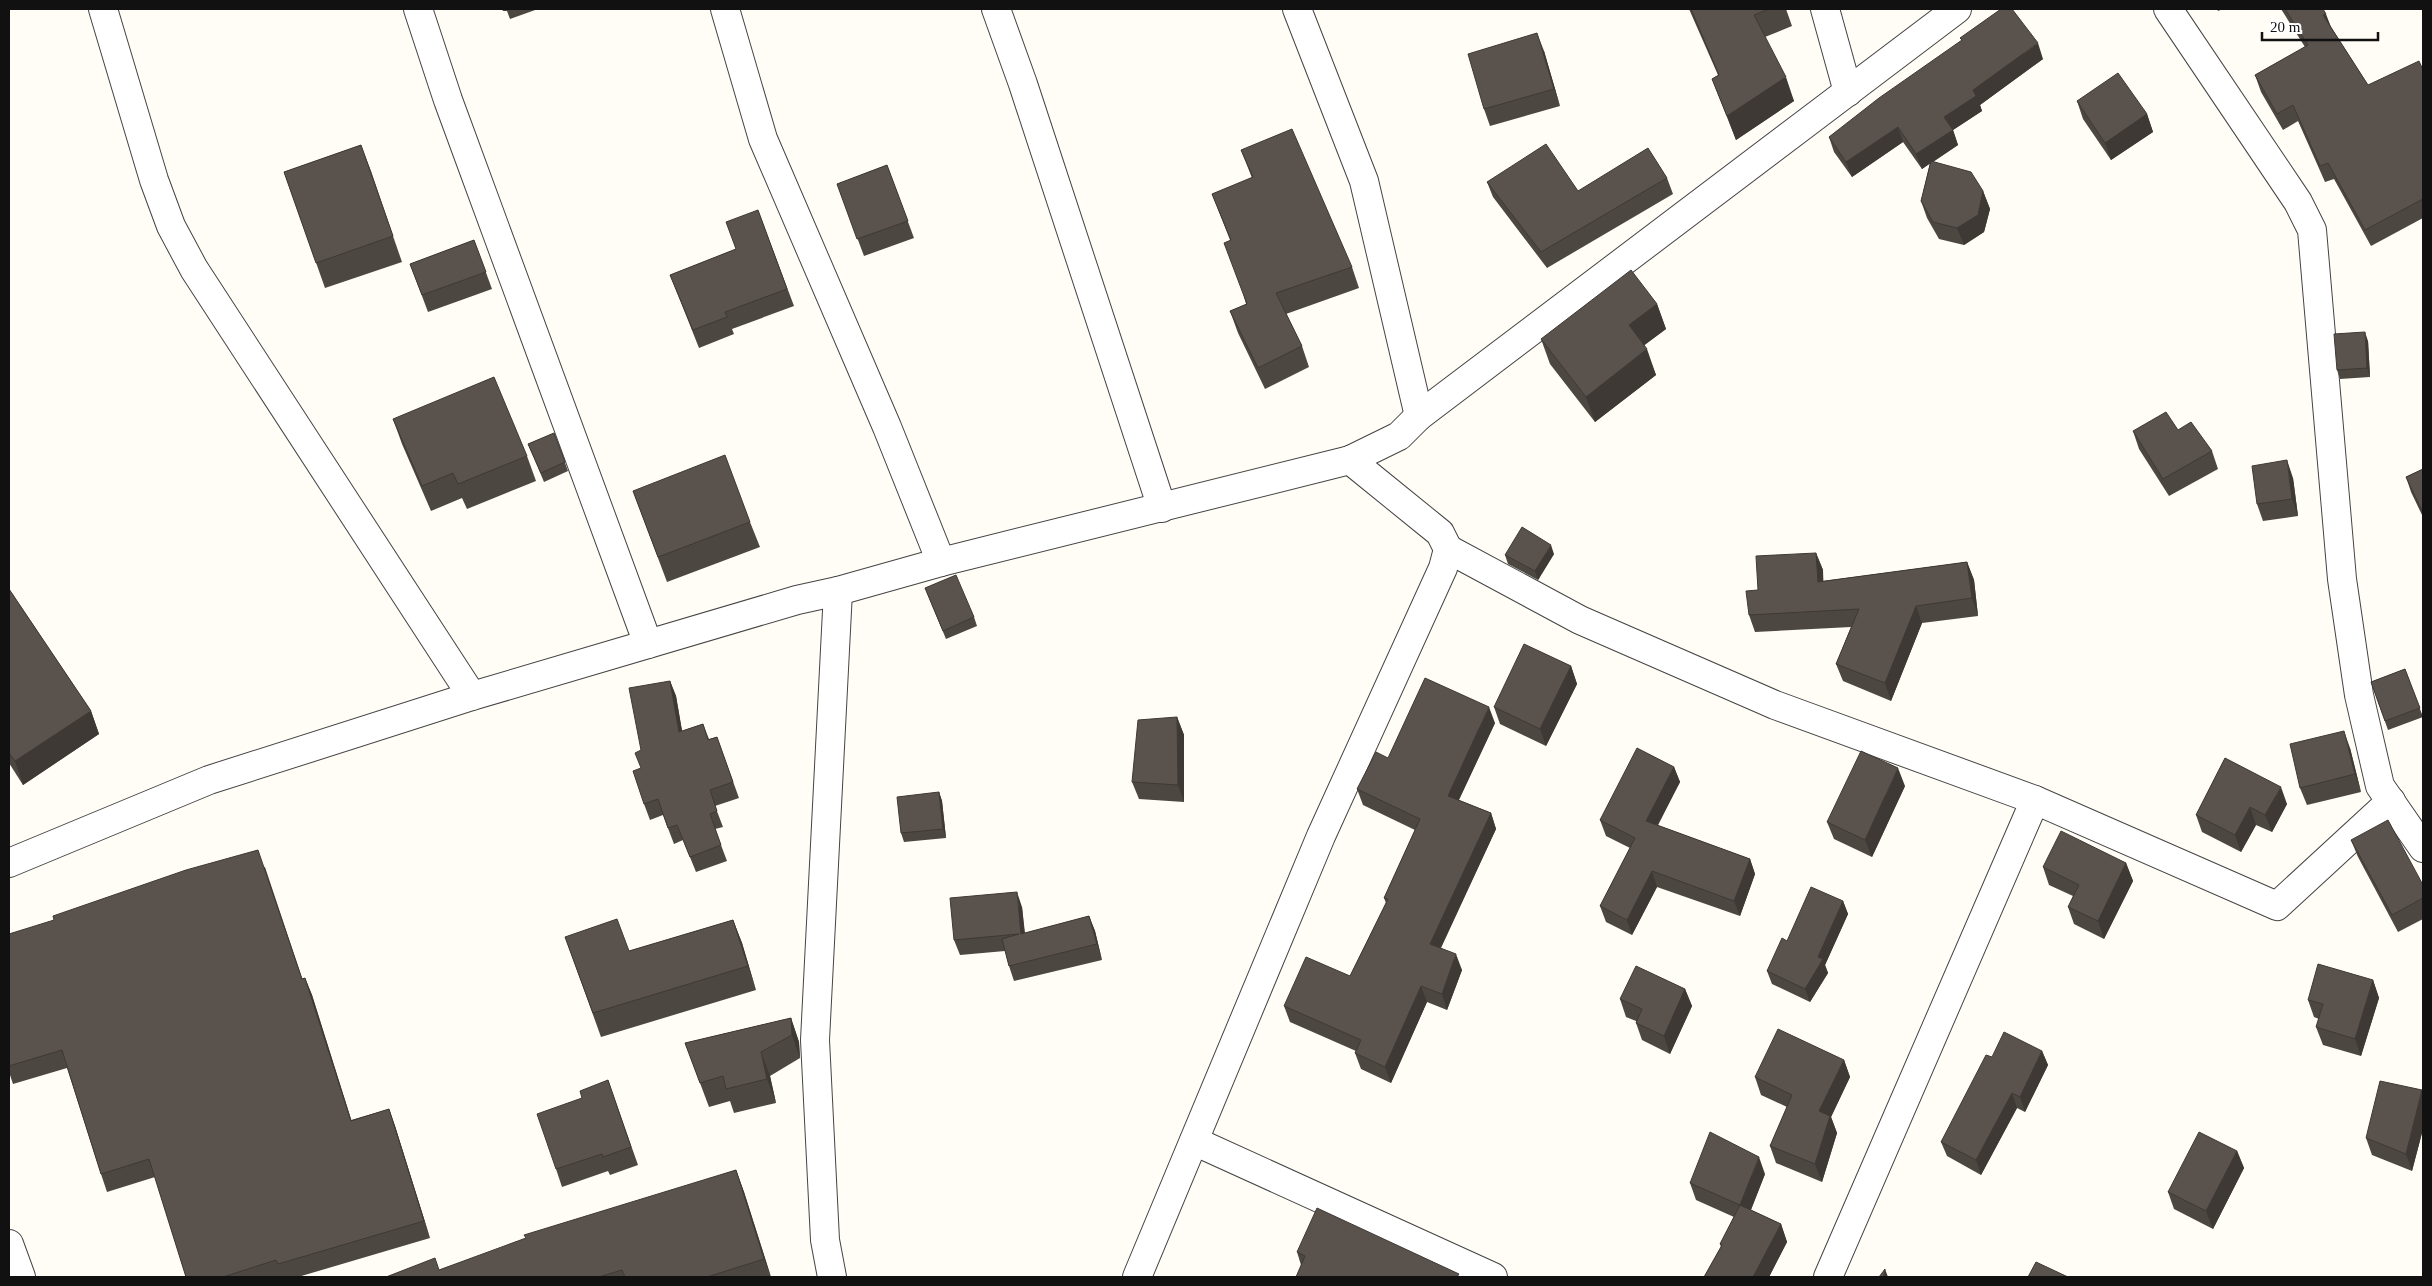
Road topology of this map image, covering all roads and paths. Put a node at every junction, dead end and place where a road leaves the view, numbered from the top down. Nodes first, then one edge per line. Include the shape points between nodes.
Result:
1 (103, 9) edge
2 (418, 9) edge
3 (725, 9) edge
4 (996, 9) edge
5 (1297, 9) edge
6 (1825, 9) edge
7 (1957, 9) edge
8 (2168, 9) edge
9 (1848, 92) junction
10 (1419, 416) junction
11 (1350, 460) junction
12 (1162, 508) junction
13 (1448, 549) junction
14 (941, 562) junction
15 (838, 591) junction
16 (648, 644) junction
17 (472, 696) junction
18 (2035, 800) junction
19 (2391, 801) junction
20 (2423, 848) edge
21 (9, 863) edge
22 (1194, 1141) junction
23 (9, 1244) edge
24 (21, 1277) edge
25 (832, 1277) edge
26 (1137, 1277) edge
27 (1493, 1277) edge
28 (1828, 1277) edge

1 - 17 street via 154,180 171,226 189,260
2 - 16 street via 448,100
3 - 14 street via 763,139 887,427
4 - 12 street via 1024,84
5 - 10 street via 1364,181
6 - 9 street
7 - 9 street
8 - 19 street via 2298,202 2312,230 2342,579 2359,695 2380,786
9 - 10 street
10 - 11 street via 1399,436
11 - 12 street
11 - 13 street via 1440,533
12 - 14 street
13 - 18 street via 1580,620 1775,705
13 - 22 street via 1443,568 1320,836
14 - 15 street
15 - 16 street
15 - 25 street via 815,1040 824,1240
16 - 17 street
17 - 21 street via 209,780
18 - 19 street via 2277,906
18 - 28 street
19 - 20 street
22 - 26 street
22 - 27 street
23 - 24 street

